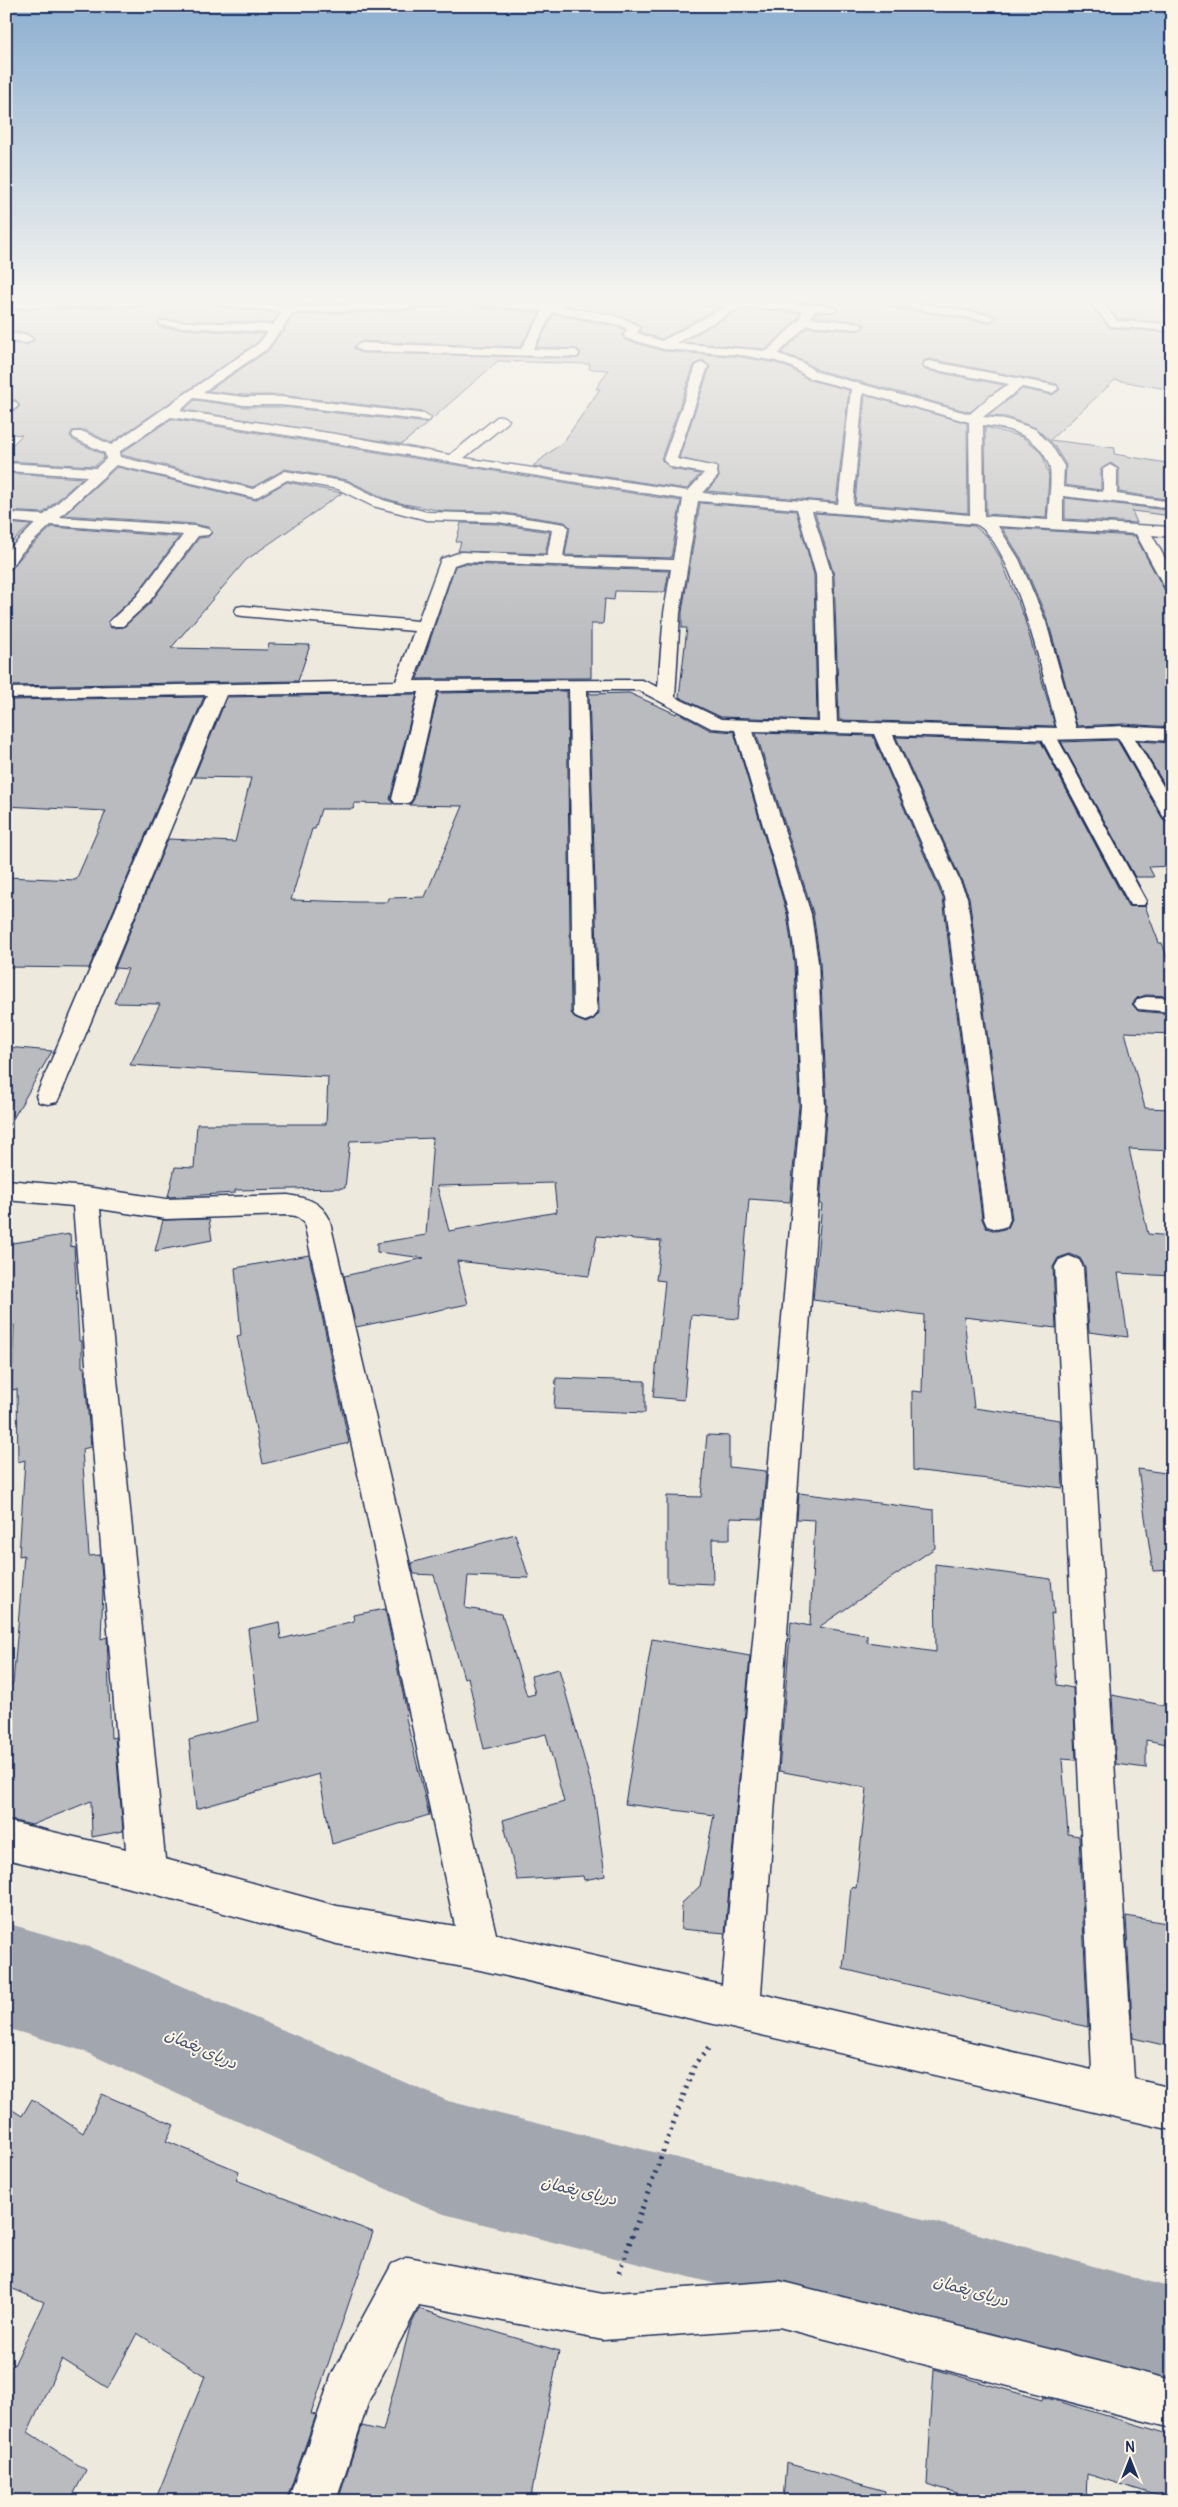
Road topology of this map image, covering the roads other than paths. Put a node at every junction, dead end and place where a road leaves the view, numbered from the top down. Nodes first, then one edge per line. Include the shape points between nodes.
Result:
1 (162, 418) edge
2 (202, 418) edge
3 (684, 418) edge
4 (854, 418) edge
5 (967, 418) edge
6 (502, 420) dead end
7 (974, 420) junction
8 (79, 435) dead end
9 (113, 456) junction
10 (454, 460) junction
11 (6, 467) edge
12 (1110, 469) dead end
13 (100, 473) junction
14 (1057, 491) junction
15 (691, 496) junction
16 (1110, 498) junction
17 (804, 504) junction
18 (1166, 504) dead end
19 (845, 508) junction
20 (6, 517) edge
21 (48, 520) junction
22 (977, 520) junction
23 (1055, 526) junction
24 (1141, 530) junction
25 (1172, 532) edge
26 (554, 560) junction
27 (6, 564) edge
28 (680, 565) junction
29 (1172, 586) edge
30 (243, 611) dead end
31 (116, 622) dead end
32 (423, 627) junction
33 (578, 685) junction
34 (403, 686) junction
35 (429, 686) junction
36 (219, 689) junction
37 (9, 696) edge
38 (666, 699) junction
39 (742, 724) junction
40 (828, 726) junction
41 (881, 728) junction
42 (1123, 732) junction
43 (1068, 733) junction
44 (1047, 734) junction
45 (1172, 735) edge
46 (402, 799) dead end
47 (1172, 816) edge
48 (1137, 901) dead end
49 (1146, 1004) dead end
50 (1172, 1006) edge
51 (585, 1013) dead end
52 (48, 1096) dead end
53 (6, 1190) edge
54 (86, 1197) junction
55 (997, 1219) dead end
56 (1069, 1267) dead end
57 (6, 1840) edge
58 (147, 1873) junction
59 (480, 1950) junction
60 (740, 2009) junction
61 (1114, 2096) junction
62 (1172, 2109) edge
63 (1172, 2404) edge
64 (312, 2501) edge

1 - 9 street
2 - 10 street
3 - 15 street via 670,460 711,470 711,476
4 - 19 street
5 - 7 street
6 - 10 street
7 - 14 street via 1005,423 1030,432 1046,448 1057,466
7 - 22 street
8 - 9 street
9 - 13 street
9 - 26 street via 255,494 285,475 342,485 378,503 427,516 498,518 560,527
10 - 15 street
11 - 13 street
12 - 16 street
13 - 21 street
14 - 16 street
14 - 23 street
15 - 17 street
15 - 28 street
16 - 18 street
17 - 19 street
17 - 40 street via 824,575
19 - 22 street
20 - 21 street
21 - 27 street via 16,548
21 - 31 street via 199,532 143,599
22 - 23 street
22 - 43 street via 989,524 1011,559 1038,622
23 - 24 street
24 - 25 street
24 - 29 street
26 - 28 street
26 - 32 street via 451,559 447,562
28 - 38 street via 672,613
30 - 32 street
32 - 34 street
33 - 35 street
33 - 38 street via 642,685
33 - 51 street
34 - 35 street
34 - 36 street
35 - 46 street
36 - 37 street
36 - 52 street
38 - 39 street via 718,724
39 - 40 street
39 - 60 street via 800,914 807,962 813,1106
40 - 41 street
41 - 44 street
41 - 55 street via 956,897
42 - 43 street
42 - 45 street
42 - 47 street
43 - 44 street
44 - 48 street
49 - 50 street
53 - 54 street
54 - 58 street
54 - 59 street via 166,1209 288,1205 302,1207 316,1218
56 - 61 street
57 - 58 street
58 - 59 street via 337,1925
59 - 60 street
60 - 61 street
61 - 62 street
63 - 64 street via 779,2304 603,2318 408,2280 349,2391

